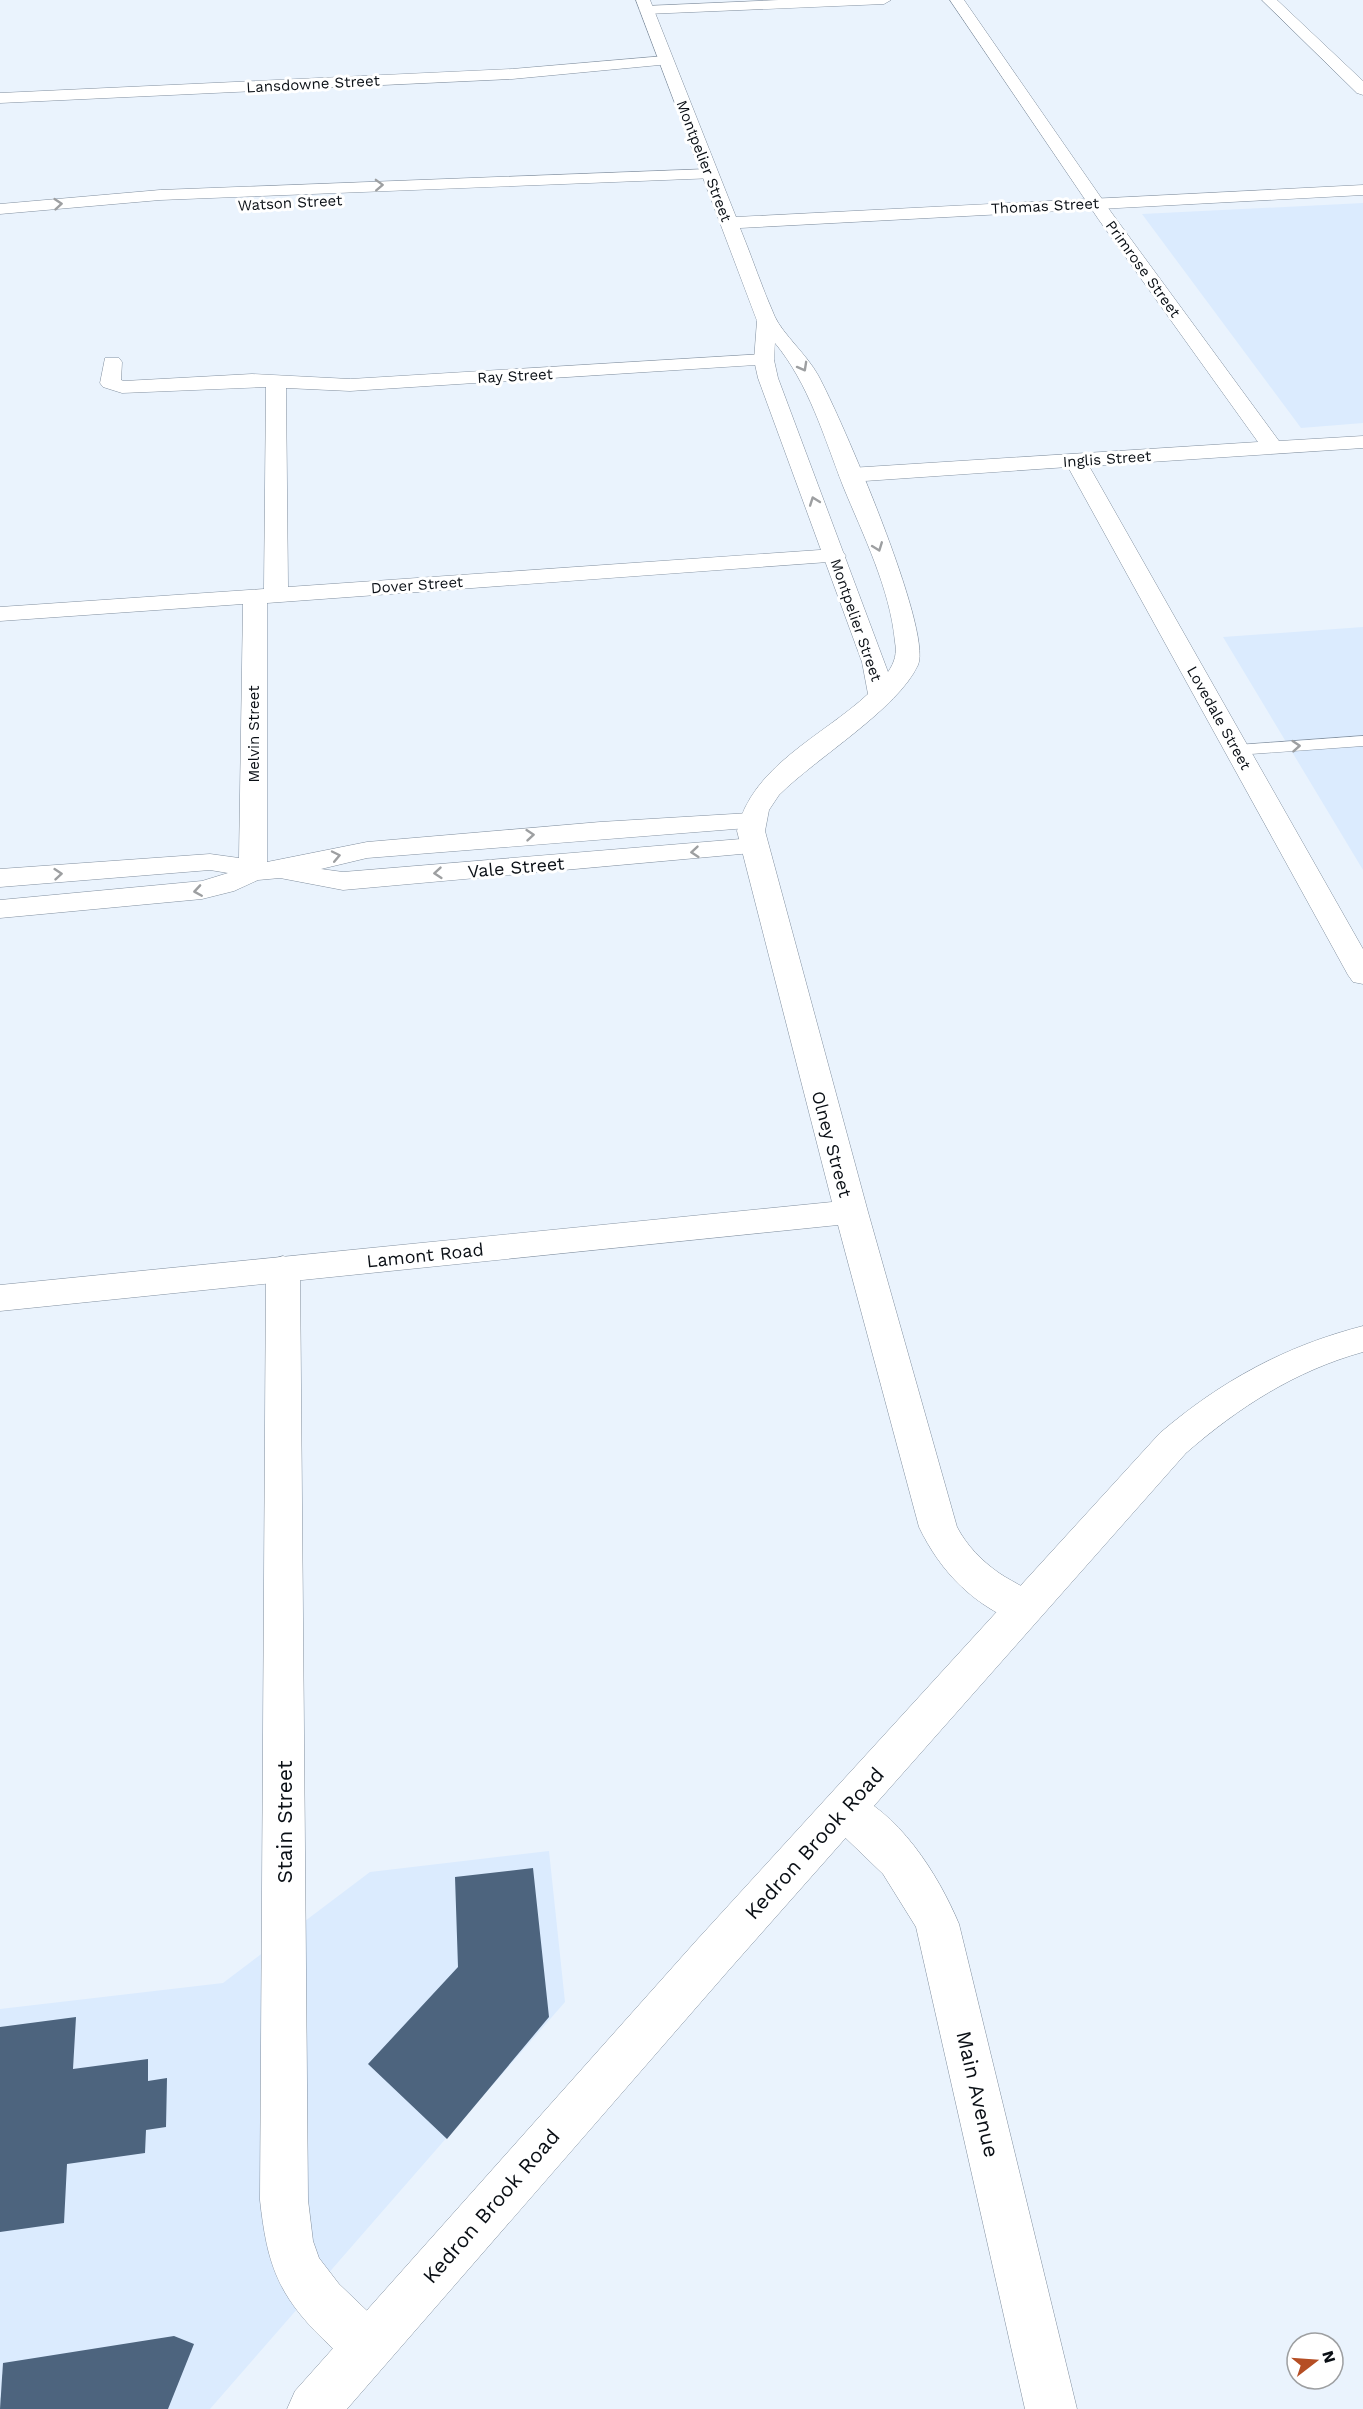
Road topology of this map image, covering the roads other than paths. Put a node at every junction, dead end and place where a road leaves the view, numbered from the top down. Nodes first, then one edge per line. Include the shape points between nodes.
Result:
1 (884, 0) edge
2 (957, 0) edge
3 (1269, 0) edge
4 (645, 5) edge
5 (665, 61) junction
6 (626, 63) junction
7 (0, 86) edge
8 (1363, 90) edge
9 (0, 98) edge
10 (709, 174) junction
11 (579, 180) junction
12 (1363, 190) edge
13 (1098, 204) junction
14 (0, 209) edge
15 (728, 223) junction
16 (0, 225) edge
17 (767, 321) junction
18 (764, 360) junction
19 (112, 362) dead end
20 (140, 367) dead end
21 (271, 381) junction
22 (1363, 441) edge
23 (1272, 447) junction
24 (1075, 461) junction
25 (850, 475) junction
26 (834, 556) junction
27 (265, 596) junction
28 (0, 614) edge
29 (882, 695) junction
30 (1363, 741) edge
31 (1237, 750) junction
32 (752, 833) junction
33 (266, 871) junction
34 (0, 878) edge
35 (0, 909) edge
36 (1363, 975) edge
37 (850, 1212) junction
38 (283, 1269) junction
39 (0, 1298) edge
40 (1363, 1339) edge
41 (1024, 1608) junction
42 (845, 1809) junction
43 (367, 2346) junction
44 (313, 2409) edge
45 (1051, 2409) edge

1 - 4 street
2 - 13 street, Primrose Street
3 - 8 street
4 - 5 street, Montpelier Street
5 - 6 street, Lansdowne Street
5 - 10 street, Montpelier Street
6 - 7 street, Lansdowne Street via 582,60
6 - 9 street, Lansdowne Street via 532,73
10 - 11 street, Watson Street
10 - 15 street, Montpelier Street
14 -> 11 street, Watson Street via 172,195
11 - 16 street, Watson Street via 519,190 164,210
12 - 13 street, Thomas Street
13 - 15 street, Thomas Street
13 - 23 street, Primrose Street
15 - 17 street, Montpelier Street
17 - 18 street, Montpelier Street
17 -> 25 street, Montpelier Street via 793,351 811,381
18 - 21 street, Ray Street via 350,386
26 -> 18 street, Montpelier Street
19 - 21 street, Ray Street via 110,383 118,387
20 - 21 street, Ray Street via 219,369
21 - 27 street, Melvin Street
22 - 23 street, Inglis Street
23 - 24 street, Inglis Street
24 - 25 street, Inglis Street
24 - 31 street, Lovedale Street
25 -> 29 street, Montpelier Street via 890,576 907,639 904,667
26 - 27 street, Dover Street
26 - 29 street, Montpelier Street via 874,662
27 - 28 street, Dover Street
27 - 33 street, Melvin Street
29 - 32 street via 768,790 759,800
31 -> 30 lane
31 - 36 street, Lovedale Street
32 - 33 street, Vale Street via 343,881
32 - 37 street, Olney Street
34 -> 33 street, Vale Street via 210,862
33 -> 35 street via 193,891
37 - 38 street, Lamont Road
37 - 41 street, Olney Street via 945,1544 965,1570
38 - 39 street, Lamont Road
38 - 43 street, Stain Street via 284,2200 290,2247 297,2264 315,2294
40 - 41 street, Kedron Brook Road via 1287,1365 1242,1388 1205,1414 1173,1443
41 - 42 street, Kedron Brook Road
42 - 43 street, Kedron Brook Road
42 - 45 street, Main Avenue via 905,1865 937,1924
43 - 44 street, Kedron Brook Road

